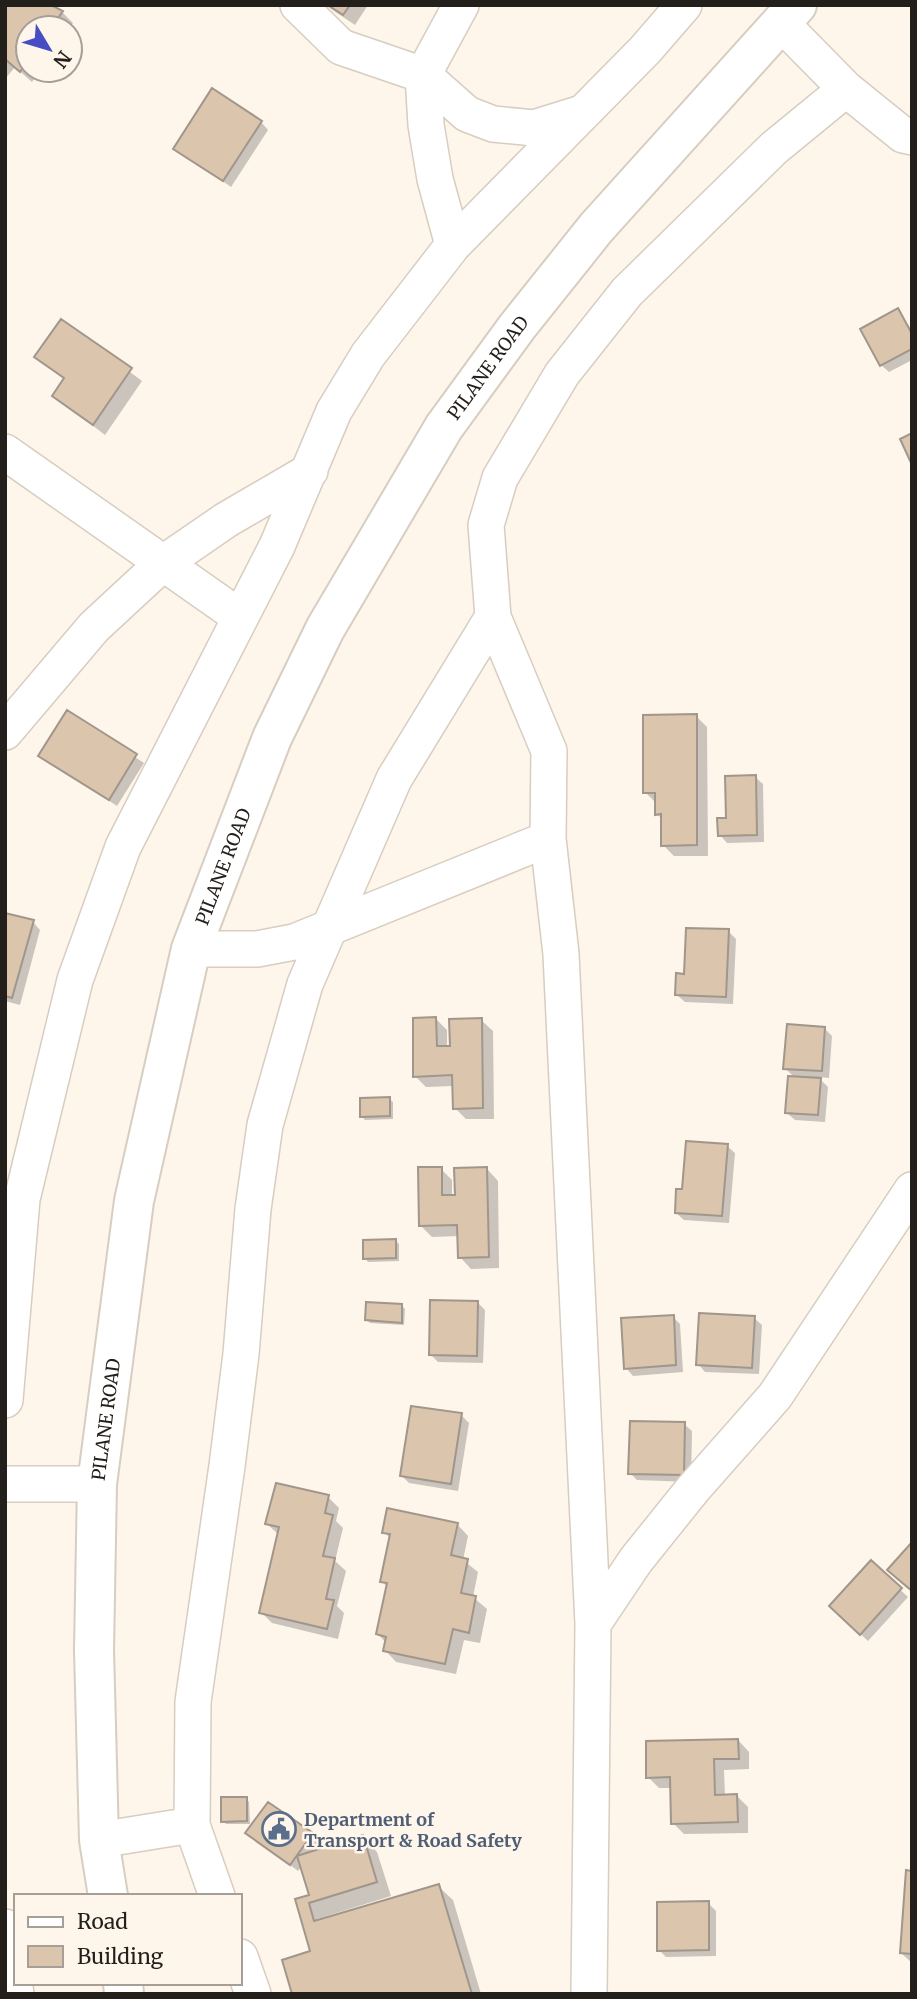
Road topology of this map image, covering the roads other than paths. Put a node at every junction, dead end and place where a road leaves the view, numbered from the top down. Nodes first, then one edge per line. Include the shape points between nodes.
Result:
1 (298, 5) edge
2 (461, 5) edge
3 (684, 5) edge
4 (789, 13) edge
5 (423, 75) junction
6 (846, 89) junction
7 (580, 113) junction
8 (909, 143) edge
9 (453, 245) junction
10 (5, 452) edge
11 (310, 471) junction
12 (162, 564) junction
13 (240, 617) junction
14 (493, 617) junction
15 (5, 732) edge
16 (548, 839) junction
17 (331, 926) junction
18 (191, 949) junction
19 (912, 1190) edge
20 (5, 1400) edge
21 (5, 1484) edge
22 (97, 1484) junction
23 (593, 1624) junction
24 (192, 1825) junction
25 (99, 1840) junction
26 (108, 1894) edge
27 (216, 1894) edge
28 (5, 1927) edge
29 (242, 1962) edge
30 (14, 1982) edge
31 (253, 1994) edge
32 (589, 1994) edge

1 - 5 street via 341,47
2 - 5 street
3 - 7 street
4 - 6 street
4 - 18 main road, PILANE ROAD via 596,228 444,427 314,650 272,738
5 - 7 street via 467,114 493,124 534,128
5 - 9 street via 435,178
6 - 8 street
6 - 14 street via 774,148 627,292 562,374 496,489 486,525
7 - 9 street
9 - 11 street via 368,355 334,411
10 - 12 street
11 - 12 street
11 - 13 street
12 - 13 street
12 - 15 street via 94,628
13 - 20 street via 123,847 75,980 22,1199
14 - 16 street via 549,751
14 - 17 street via 394,779
16 - 17 street
16 - 23 street via 561,954
17 - 18 street via 294,942 257,950
17 - 24 street via 305,984 265,1125 227,1466 192,1702
18 - 22 main road, PILANE ROAD via 134,1201
19 - 23 street via 775,1396 692,1489
21 - 22 street
22 - 25 main road, PILANE ROAD via 94,1650
23 - 32 street
24 - 25 street
24 - 27 street
25 - 26 main road, PILANE ROAD
28 - 30 street
29 - 31 street

